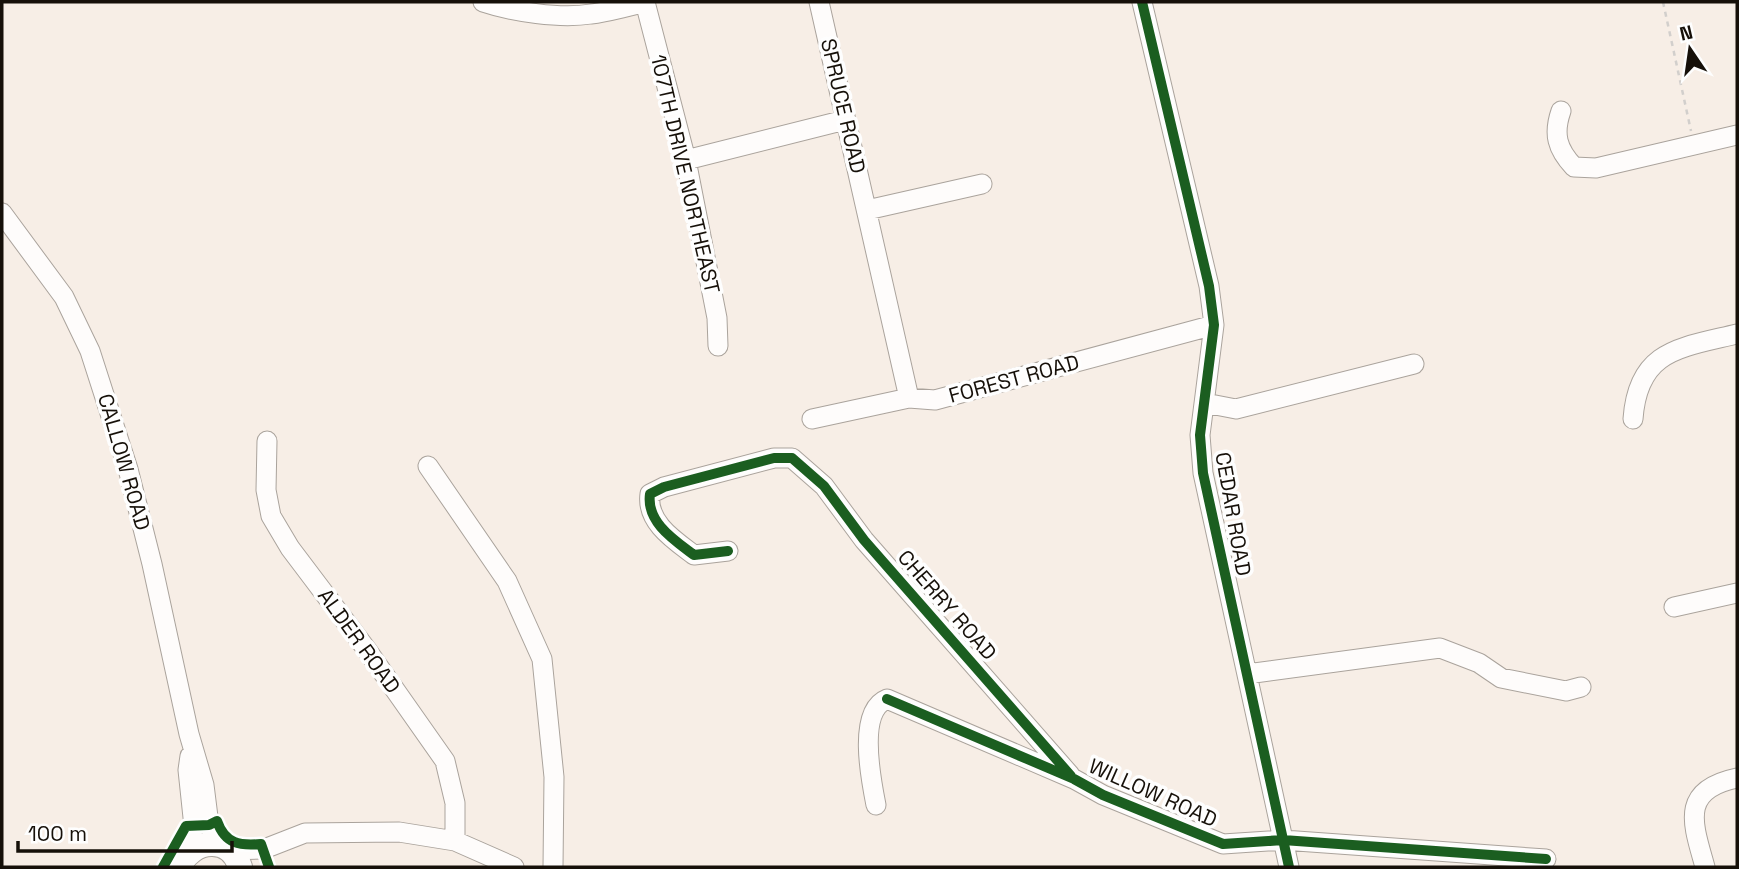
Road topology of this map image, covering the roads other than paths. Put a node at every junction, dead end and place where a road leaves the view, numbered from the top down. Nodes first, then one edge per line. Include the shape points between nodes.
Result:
1 (483, 2) edge
2 (645, 2) edge
3 (819, 2) edge
4 (1142, 2) edge
5 (1561, 111) dead end
6 (845, 120) junction
7 (1737, 135) edge
8 (685, 160) junction
9 (982, 184) dead end
10 (867, 210) junction
11 (2, 214) edge
12 (1214, 325) junction
13 (1737, 334) edge
14 (718, 346) dead end
15 (1414, 364) dead end
16 (909, 398) junction
17 (1205, 402) junction
18 (812, 419) dead end
19 (1633, 419) dead end
20 (267, 441) dead end
21 (428, 466) dead end
22 (728, 551) dead end
23 (1737, 593) edge
24 (1674, 607) dead end
25 (1247, 674) junction
26 (1581, 687) dead end
27 (189, 734) junction
28 (1737, 778) edge
29 (1074, 779) junction
30 (876, 805) dead end
31 (337, 833) junction
32 (1283, 840) junction
33 (455, 841) junction
34 (231, 855) edge
35 (1546, 859) dead end
36 (181, 862) edge
37 (249, 867) edge
38 (514, 867) edge
39 (552, 867) edge
40 (1289, 867) edge
41 (1705, 867) edge

1 - 2 street via 529,13 590,15
2 - 8 street, 107TH DRIVE NORTHEAST
3 - 6 street, SPRUCE ROAD
4 - 12 street, CEDAR ROAD via 1209,286
5 - 7 street via 1556,135 1574,167 1596,168
6 - 8 street
6 - 10 street, SPRUCE ROAD
8 - 14 street, 107TH DRIVE NORTHEAST via 717,318
9 - 10 street
10 - 16 street, SPRUCE ROAD
11 - 27 street, CALLOW ROAD via 64,297 90,351 128,469
12 - 16 street, FOREST ROAD via 935,400
12 - 17 street, CEDAR ROAD
13 - 19 street via 1662,356 1643,375
15 - 17 street via 1236,409
16 - 18 street, FOREST ROAD
17 - 25 street, CEDAR ROAD via 1200,435 1203,473
20 - 33 street, ALDER ROAD via 266,490 271,516 445,761 455,803
21 - 39 street via 507,581 542,659 554,777
22 - 29 street, CHERRY ROAD via 694,555 667,535 648,505 650,494 664,486 774,458 792,458 824,486 864,540
23 - 24 street
25 - 26 street via 1440,648 1479,663 1501,678 1566,691
25 - 32 street, CEDAR ROAD
27 - 34 street, CALLOW ROAD via 197,753 209,825
27 - 36 street, CALLOW ROAD via 194,827
28 - 41 street via 1719,782 1701,795 1692,821
29 - 30 street, WILLOW ROAD via 887,699 877,706 870,728 868,753
29 - 32 street, WILLOW ROAD via 1223,844
31 - 33 street via 399,832
31 - 34 street via 305,834
31 - 37 street
32 - 35 street, WILLOW ROAD
32 - 40 street, CEDAR ROAD
33 - 38 street
34 - 36 main road via 212,844 200,845

